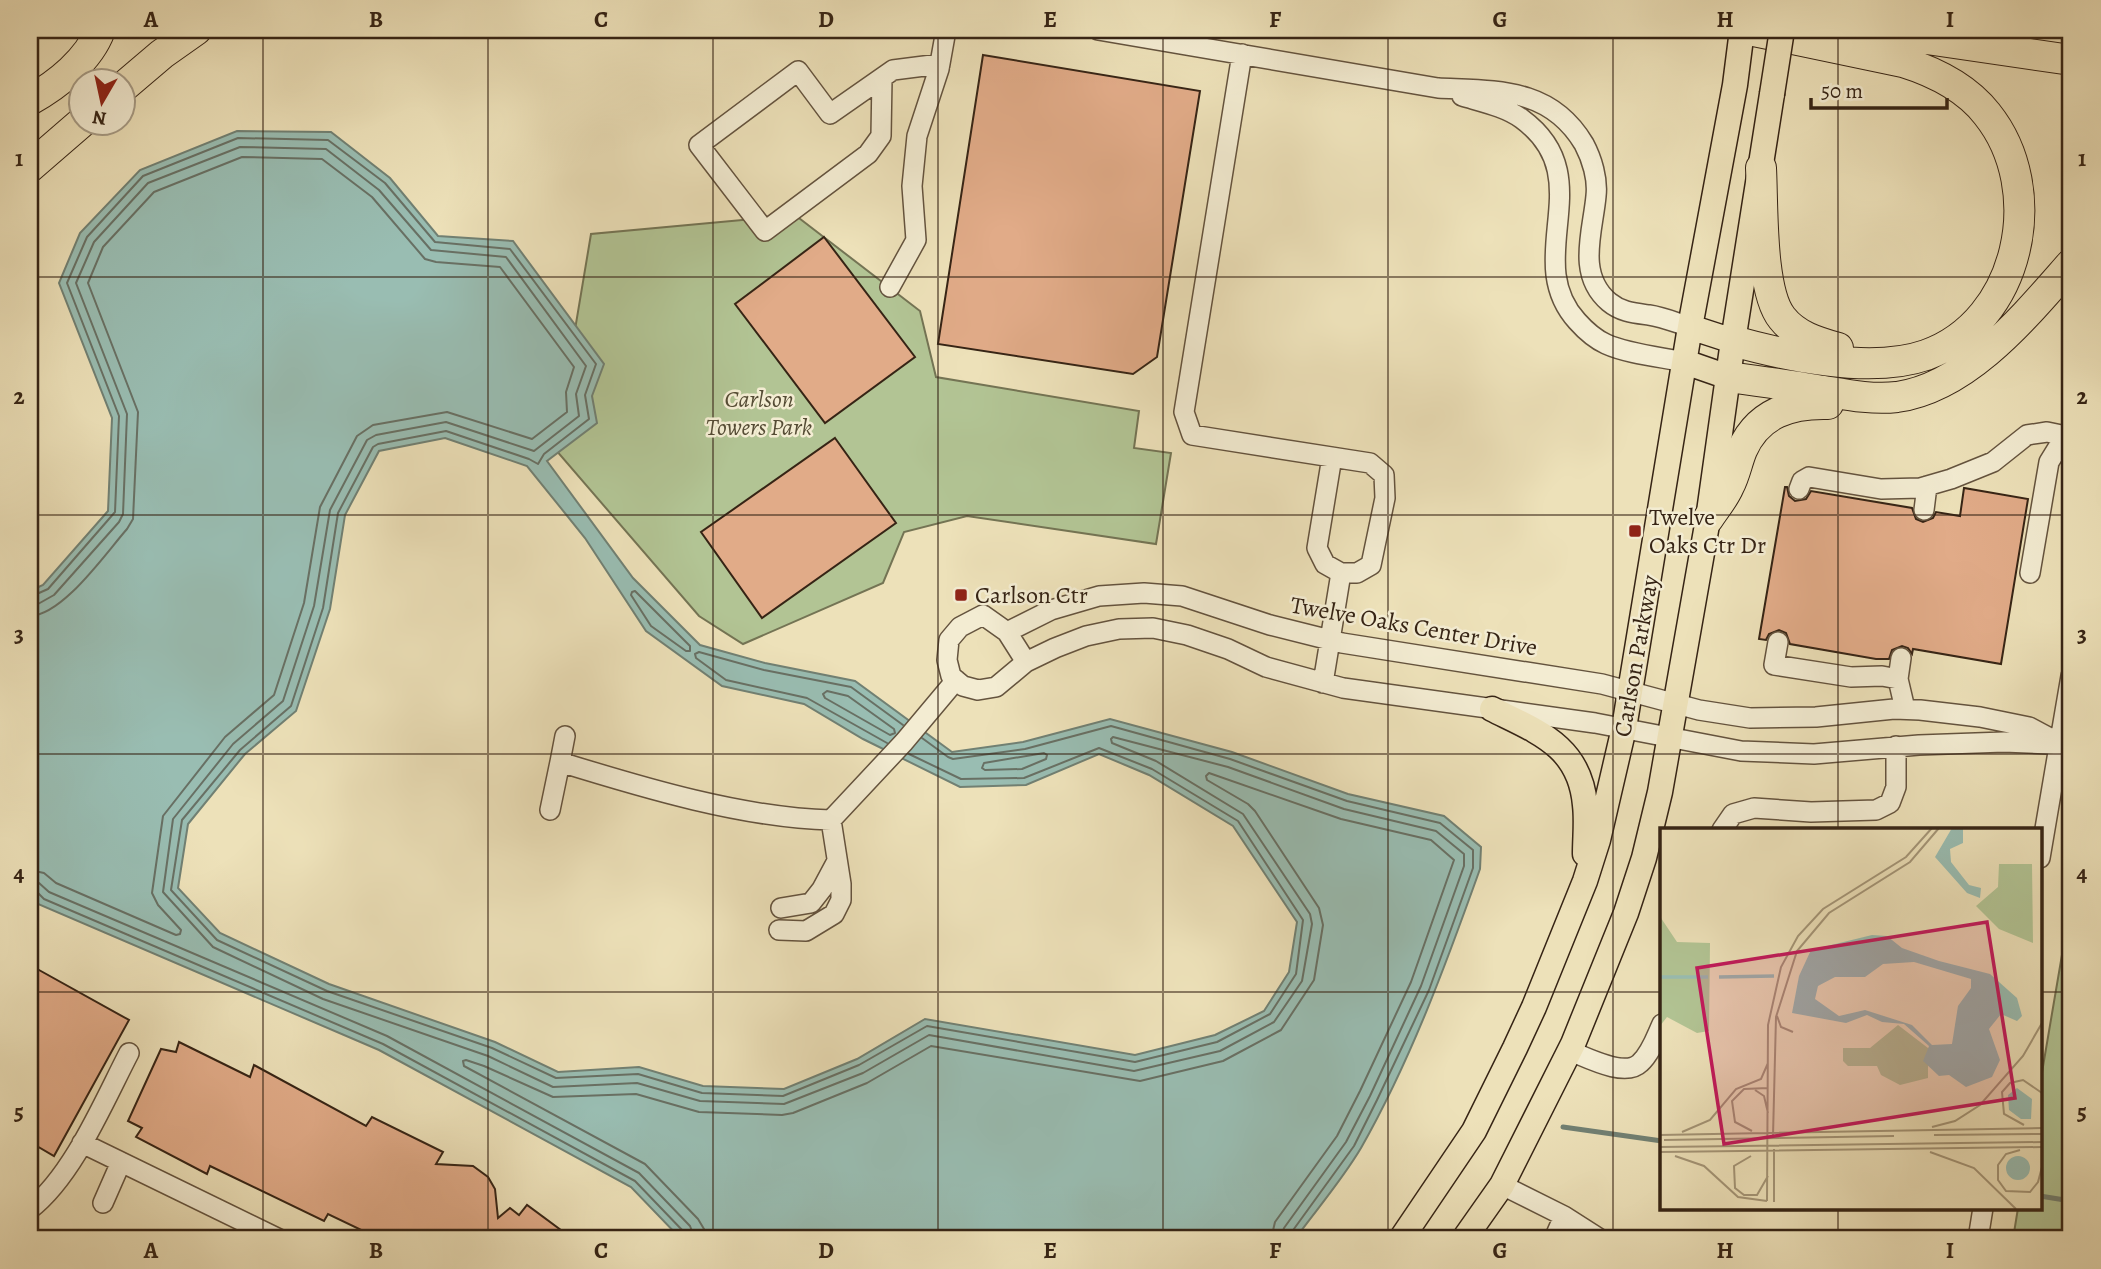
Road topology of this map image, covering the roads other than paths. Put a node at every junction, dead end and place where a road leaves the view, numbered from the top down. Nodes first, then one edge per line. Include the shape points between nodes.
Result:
1 (100, 30) edge
2 (196, 30) edge
3 (946, 30) edge
4 (1098, 30) edge
5 (1742, 30) edge
6 (1749, 30) edge
7 (1782, 30) edge
8 (1865, 30) edge
9 (1242, 54) junction
10 (2071, 60) edge
11 (940, 64) junction
12 (136, 76) edge
13 (881, 78) junction
14 (1438, 88) junction
15 (30, 100) edge
16 (66, 136) edge
17 (30, 167) edge
18 (1761, 168) junction
19 (2071, 264) edge
20 (890, 287) dead end
21 (1690, 327) junction
22 (1733, 341) junction
23 (1900, 361) junction
24 (1685, 362) junction
25 (1728, 377) junction
26 (1884, 397) junction
27 (2068, 436) edge
28 (1332, 457) junction
29 (1927, 486) junction
30 (1799, 489) dead end
31 (1924, 510) dead end
32 (1707, 519) junction
33 (1341, 573) junction
34 (2030, 573) dead end
35 (1007, 632) junction
36 (1330, 640) junction
37 (1777, 642) dead end
38 (1901, 658) dead end
39 (1026, 662) junction
40 (2071, 676) edge
41 (1898, 679) junction
42 (956, 680) junction
43 (1323, 683) junction
44 (1630, 692) junction
45 (1674, 705) junction
46 (1492, 709) junction
47 (1905, 709) junction
48 (1624, 728) junction
49 (565, 736) dead end
50 (1669, 737) junction
51 (2065, 744) edge
52 (1896, 746) junction
53 (560, 762) junction
54 (550, 810) dead end
55 (831, 820) junction
56 (1723, 828) edge
57 (2042, 849) edge
58 (837, 861) junction
59 (1585, 881) junction
60 (781, 908) dead end
61 (779, 930) dead end
62 (1660, 1028) edge
63 (1570, 1051) junction
64 (129, 1053) dead end
65 (82, 1143) junction
66 (121, 1162) junction
67 (1502, 1185) junction
68 (103, 1203) dead end
69 (30, 1209) edge
70 (1983, 1210) edge
71 (1564, 1216) junction
72 (279, 1239) edge
73 (1401, 1239) edge
74 (1464, 1239) edge
75 (1554, 1239) edge
76 (1600, 1239) edge
77 (1978, 1239) edge

1 - 15 highway via 74,68
2 - 12 highway
3 - 11 street
4 - 9 street
5 - 21 main road, Carlson Parkway
6 - 23 highway via 1928,70 1963,90 1988,114 2006,144 2016,178 2019,214 2007,276 1993,302 1969,330 1928,354
7 - 18 main road, Carlson Parkway, bridge
8 - 10 highway
9 - 14 street
9 - 28 street via 1184,412 1192,435
11 - 13 street via 892,71
11 - 20 street via 917,136 912,186 916,240
13 - 13 street via 830,114 798,71 699,145 765,231 868,154 881,136
14 - 21 street via 1521,96 1548,105 1564,118 1589,153 1595,173 1597,194 1588,255 1599,290 1621,309
14 - 24 street via 1506,110 1545,140 1559,171 1555,272 1566,309 1607,345
16 - 17 highway
18 - 22 main road, Carlson Parkway
18 - 23 highway via 1766,272 1780,316 1816,342
19 - 26 highway via 1986,353 1959,374 1935,387
21 - 22 main road
21 - 24 main road, Carlson Parkway
22 - 23 highway via 1852,363
22 - 25 main road, Carlson Parkway
24 - 25 main road
24 - 44 main road, Carlson Parkway
25 - 26 highway
25 - 32 main road, Carlson Parkway
26 - 32 highway via 1808,403 1772,414 1751,432 1729,487
27 - 29 street via 2027,435 1993,462
27 - 34 street via 2049,462
28 - 33 street via 1317,548 1325,564
28 - 33 street via 1370,463 1384,475 1385,498 1371,565 1357,573
29 - 30 street via 1881,489 1809,477 1801,481
29 - 31 street
32 - 45 main road, Carlson Parkway
33 - 36 street
35 - 36 street, Twelve Oaks Center Drive via 1051,610 1099,596 1144,593 1182,596
35 - 39 street
35 - 42 street via 983,615 960,627 949,640 947,660
36 - 43 street
36 - 44 street, Twelve Oaks Center Drive
37 - 41 street via 1774,665
38 - 41 street
39 - 42 street via 996,687 978,690
39 - 43 street via 1086,636 1153,628 1188,635 1266,667
40 - 51 street
41 - 47 street
42 - 55 street
43 - 46 street
44 - 45 street, Twelve Oaks Center Drive
44 - 48 main road, Carlson Parkway
45 - 47 street, Twelve Oaks Center Drive via 1750,718 1816,718
45 - 50 main road, Carlson Parkway
46 - 48 street
46 - 59 main road via 1536,731 1572,761 1585,805
47 - 51 street, Twelve Oaks Center Drive via 2029,727
48 - 50 street
48 - 59 main road, Carlson Parkway
49 - 53 street
50 - 52 street via 1774,754
50 - 63 main road, Carlson Parkway via 1644,858
51 - 52 street
51 - 57 street
52 - 56 street via 1896,787 1890,803 1876,810 1754,808 1733,814
53 - 54 street
53 - 55 street via 701,802 803,820
55 - 58 street
58 - 60 street via 811,903
58 - 61 street via 841,900 834,914 806,931
59 - 73 main road, Carlson Parkway via 1534,1007 1474,1131
62 - 63 street via 1638,1066 1597,1062
63 - 67 main road, Carlson Parkway
64 - 65 street
65 - 66 street
65 - 69 street via 46,1197
66 - 68 street
66 - 72 street
67 - 71 street
67 - 74 main road, Carlson Parkway
70 - 77 street
71 - 75 street
71 - 76 street

